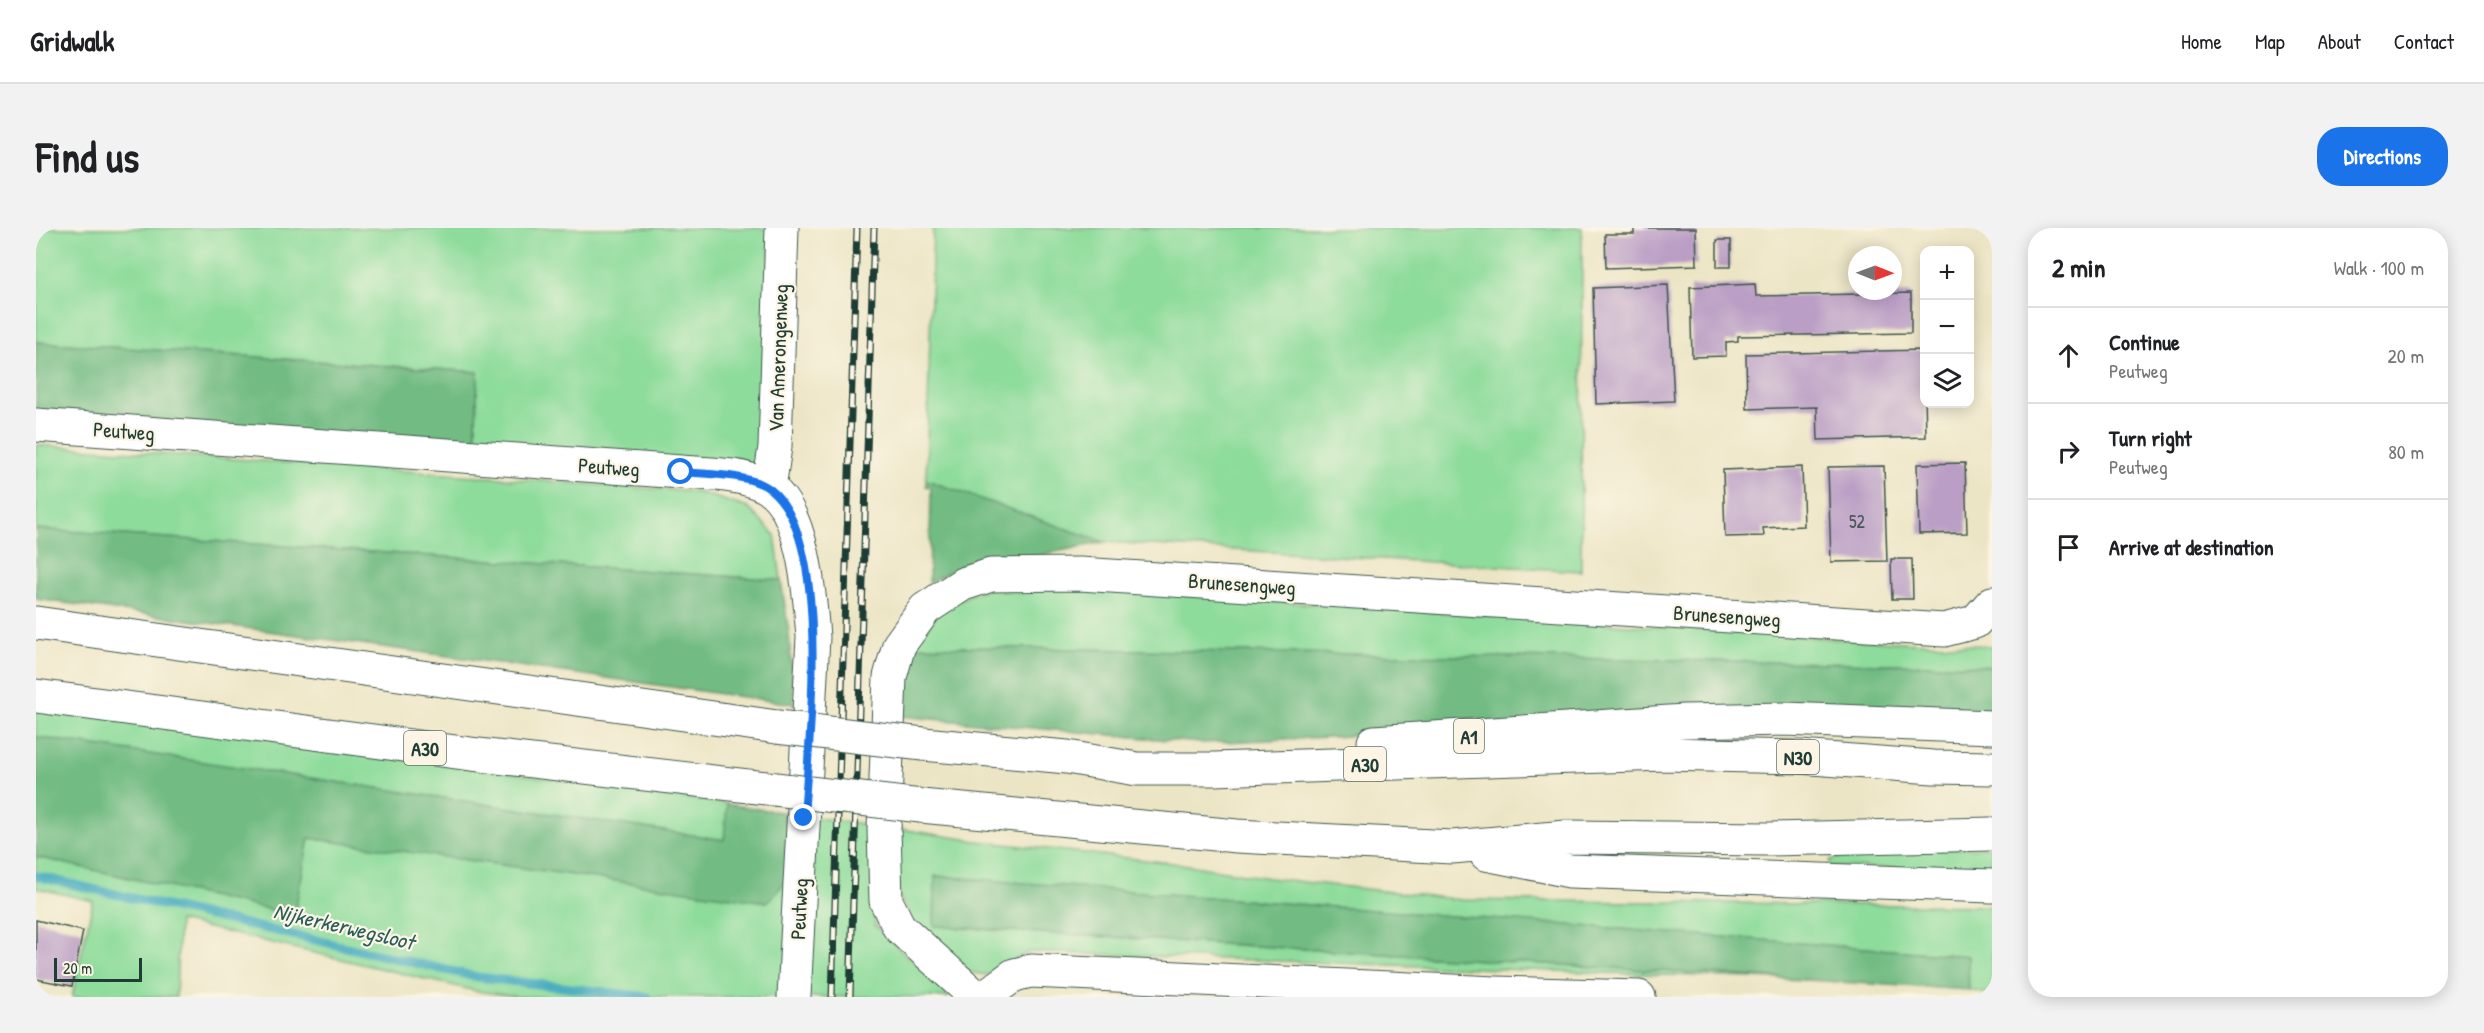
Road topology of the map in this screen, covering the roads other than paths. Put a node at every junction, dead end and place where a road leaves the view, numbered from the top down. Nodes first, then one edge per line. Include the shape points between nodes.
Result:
1 (782, 228) edge
2 (36, 425) edge
3 (769, 488) junction
4 (1992, 603) edge
5 (36, 623) edge
6 (36, 696) edge
7 (1992, 728) edge
8 (1664, 754) joint
9 (1067, 757) junction
10 (1992, 768) edge
11 (1992, 834) edge
12 (1452, 847) junction
13 (1992, 886) edge
14 (794, 997) edge
15 (975, 997) edge
16 (984, 997) edge
17 (1639, 997) edge

1 - 3 main road, Van Amerongenweg via 775,447
2 - 3 main road, Peutweg via 681,472 744,479
3 - 14 main road, Peutweg via 785,508 798,536 813,637
4 - 15 main road, Brunesengweg via 1975,622 1944,630 1080,574 991,575 963,584 925,609 899,645 890,677 884,829 886,901 899,927
5 - 9 main road, A30, bridge via 678,715
6 - 12 main road, A30, bridge via 471,754 921,806 1237,836
7 - 9 main road, A1 via 1785,719 1684,721 1380,742 1133,750
8 - 9 main road, A30 via 1214,769 1137,769
8 - 10 main road, N30
11 - 12 main road, A30 via 1769,839 1566,837
12 - 13 main road, A30 via 1570,871
16 - 17 main road via 1014,975 1031,971

